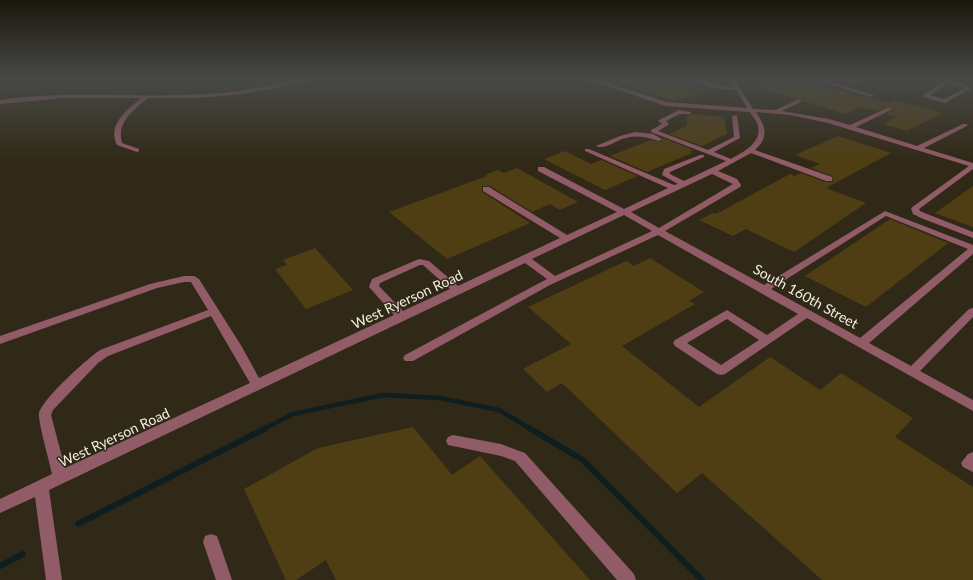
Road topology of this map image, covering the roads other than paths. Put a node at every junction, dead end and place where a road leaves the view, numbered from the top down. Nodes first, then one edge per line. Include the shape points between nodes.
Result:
1 (137, 106) edge
2 (681, 106) edge
3 (748, 106) edge
4 (788, 106) edge
5 (890, 109) dead end
6 (775, 112) junction
7 (735, 116) junction
8 (753, 116) junction
9 (742, 117) dead end
10 (965, 125) dead end
11 (851, 127) junction
12 (732, 140) junction
13 (740, 142) dead end
14 (599, 146) dead end
15 (751, 147) junction
16 (918, 148) junction
17 (137, 150) dead end
18 (587, 150) dead end
19 (705, 154) junction
20 (727, 163) junction
21 (973, 166) edge
22 (541, 169) dead end
23 (712, 170) junction
24 (964, 173) junction
25 (973, 176) edge
26 (829, 179) dead end
27 (679, 186) junction
28 (486, 189) dead end
29 (624, 212) junction
30 (659, 231) junction
31 (973, 235) edge
32 (567, 239) junction
33 (973, 249) edge
34 (526, 259) junction
35 (555, 280) junction
36 (765, 289) junction
37 (458, 291) junction
38 (214, 311) junction
39 (973, 311) edge
40 (806, 313) junction
41 (402, 317) junction
42 (0, 340) edge
43 (767, 340) junction
44 (862, 343) junction
45 (409, 358) dead end
46 (912, 372) junction
47 (257, 385) junction
48 (973, 406) edge
49 (453, 441) dead end
50 (973, 458) edge
51 (973, 466) edge
52 (60, 478) junction
53 (41, 487) junction
54 (0, 506) edge
55 (211, 542) dead end
56 (54, 580) edge
57 (224, 580) edge
58 (628, 580) edge

1 - 17 street via 124,118 117,131 119,144
2 - 8 street
3 - 8 street
4 - 6 street
5 - 11 street
6 - 8 street
6 - 11 street
7 - 9 street
7 - 12 street via 737,138
7 - 19 street via 679,112 661,120 666,124 653,131
8 - 15 street via 761,125 762,134
10 - 16 street
11 - 16 street
12 - 13 street
12 - 19 street
14 - 19 street via 636,133 648,134
15 - 20 street, West Ryerson Road
15 - 26 street
16 - 21 street
18 - 27 street
19 - 20 street
19 - 27 street via 667,171 666,175
20 - 23 street, West Ryerson Road
21 - 24 street
22 - 29 street, South 160th Street
23 - 27 street, West Ryerson Road
23 - 30 street via 737,185
24 - 25 street
24 - 31 street via 915,208 916,212 924,216
27 - 29 street, West Ryerson Road
28 - 32 street
29 - 30 street, South 160th Street
29 - 32 street, West Ryerson Road
30 - 35 street
30 - 36 street, South 160th Street
32 - 34 street, West Ryerson Road
33 - 36 street via 884,213
33 - 44 street
34 - 35 street
34 - 37 street, West Ryerson Road
35 - 45 street
36 - 40 street, South 160th Street
37 - 41 street, West Ryerson Road
37 - 41 street via 426,263 419,262 375,281 374,287
38 - 42 street via 194,279 184,279 154,286
38 - 47 street
38 - 52 street via 104,353 52,402 45,415
39 - 46 street
40 - 43 street
40 - 44 street, South 160th Street
41 - 47 street, West Ryerson Road
43 - 43 street via 721,371 679,343 727,314
44 - 46 street, South 160th Street
46 - 48 street, South 160th Street
47 - 52 street, West Ryerson Road
49 - 58 street via 501,450 520,458
50 - 51 street via 968,463
52 - 53 street, West Ryerson Road
53 - 54 street, West Ryerson Road
53 - 56 street
55 - 57 street

